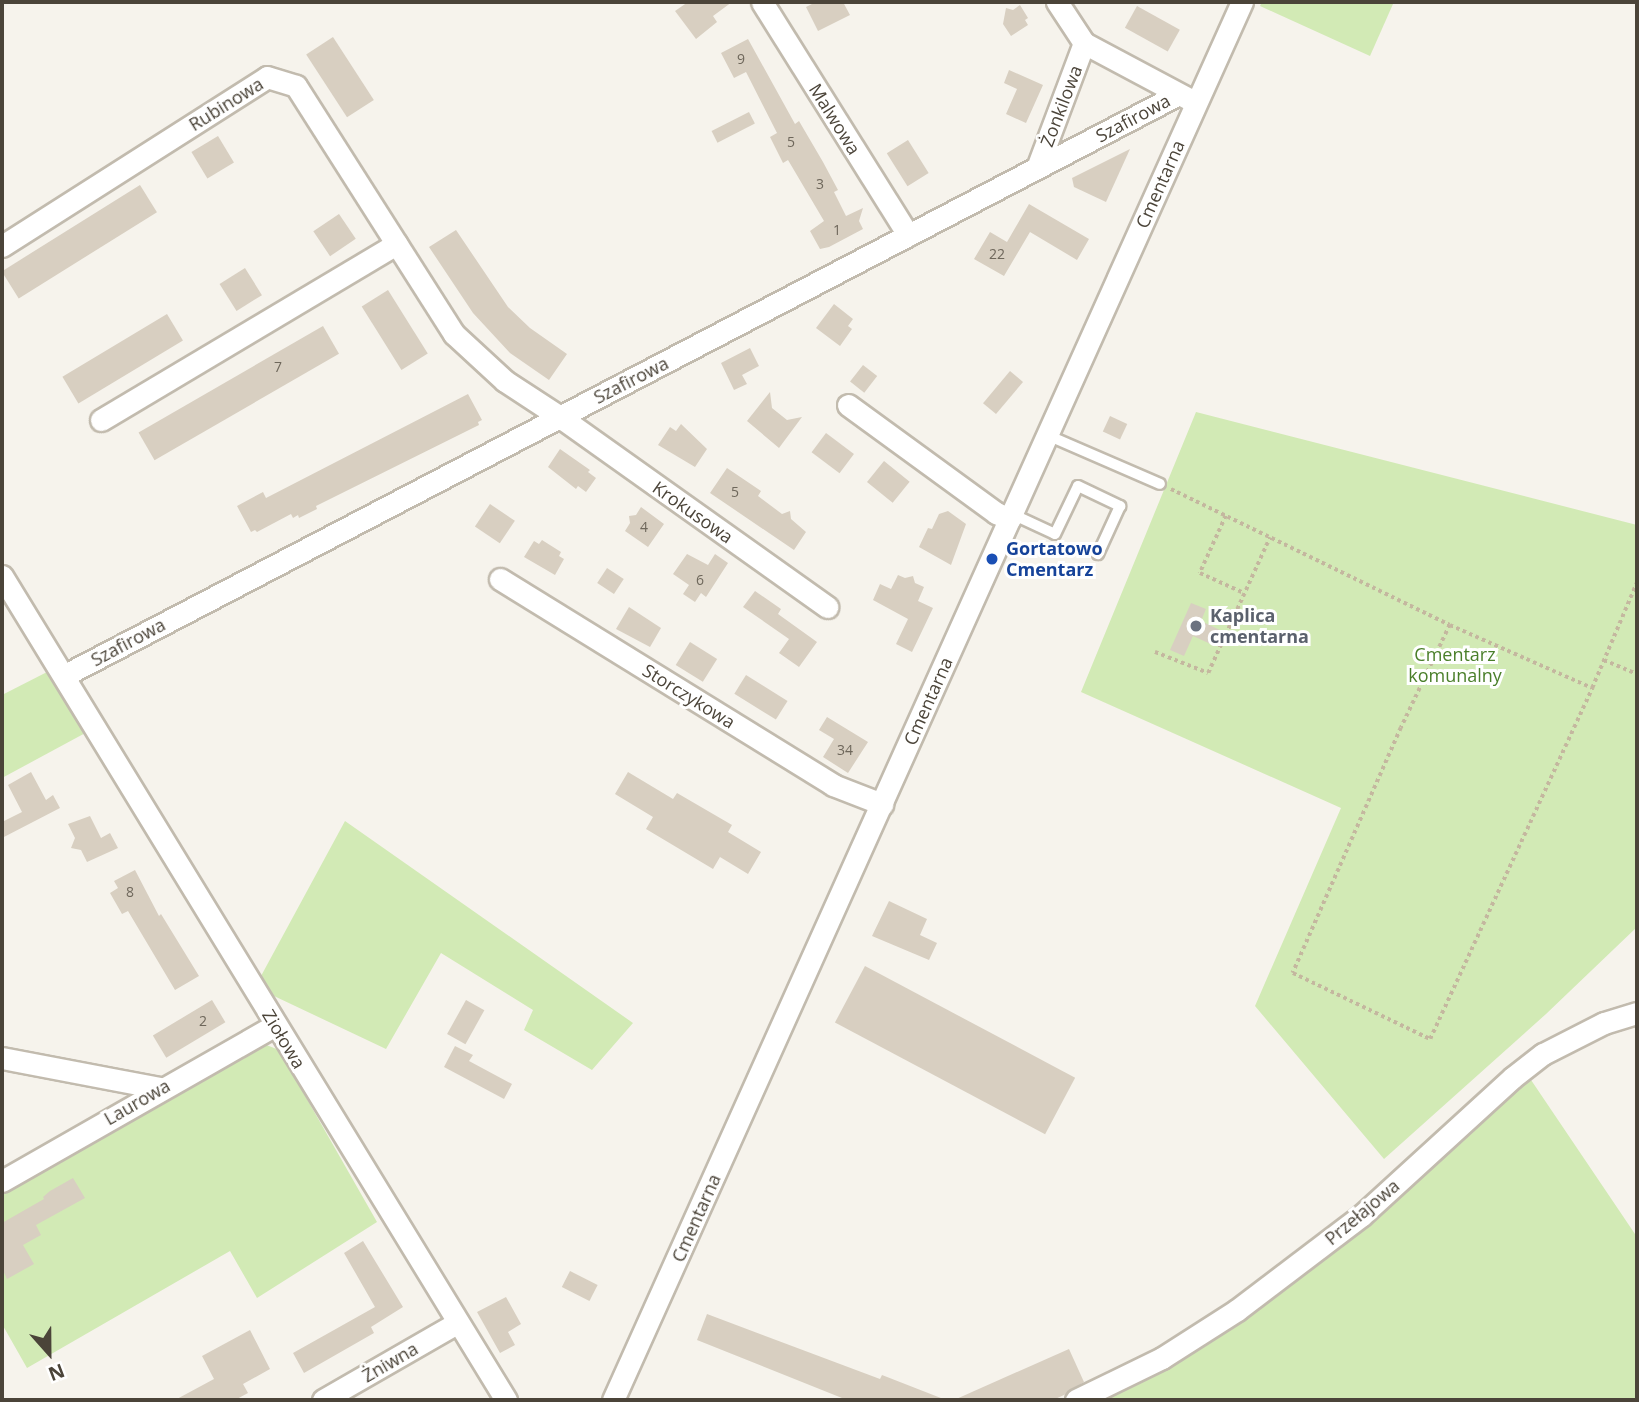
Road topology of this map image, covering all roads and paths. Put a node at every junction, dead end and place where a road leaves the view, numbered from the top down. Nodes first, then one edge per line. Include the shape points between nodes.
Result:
1 (762, 2) edge
2 (1057, 2) edge
3 (1242, 2) edge
4 (1084, 43) junction
5 (1177, 95) junction
6 (1197, 102) junction
7 (1037, 168) junction
8 (908, 236) junction
9 (396, 244) junction
10 (2, 246) edge
11 (848, 405) dead end
12 (559, 416) junction
13 (101, 420) dead end
14 (1047, 435) junction
15 (1160, 484) joint
16 (1226, 516) junction
17 (1011, 517) junction
18 (1270, 537) junction
19 (1098, 554) dead end
20 (2, 576) edge
21 (500, 579) dead end
22 (1637, 582) edge
23 (1244, 593) junction
24 (827, 607) dead end
25 (1450, 625) junction
26 (1155, 652) dead end
27 (1604, 660) junction
28 (1637, 674) edge
29 (65, 675) junction
30 (1592, 688) junction
31 (882, 804) junction
32 (1637, 1013) edge
33 (275, 1025) junction
34 (2, 1058) edge
35 (160, 1088) junction
36 (2, 1181) edge
37 (457, 1323) junction
38 (323, 1400) edge
39 (506, 1400) edge
40 (614, 1400) edge
41 (1076, 1400) edge

1 - 8 street, Malwowa
2 - 4 street, Żonkilowa
3 - 6 street, Cmentarna
4 - 5 street, Żonkilowa
4 - 7 street, Żonkilowa
5 - 6 street, Szafirowa
5 - 7 street, Szafirowa
6 - 14 street, Cmentarna
7 - 8 street, Szafirowa
8 - 12 street, Szafirowa
9 - 10 street, Rubinowa via 296,86 267,77
9 - 12 street, Rubinowa via 454,334 505,381
9 - 13 street
11 - 17 street via 996,513
12 - 24 street, Krokusowa
12 - 29 street, Szafirowa
14 - 15 lane
14 - 17 street, Cmentarna
15 - 16 path
16 - 18 path
16 - 23 path via 1200,573
17 - 19 lane via 1055,534 1077,486 1120,506
17 - 31 street, Cmentarna
18 - 23 path
18 - 25 path
20 - 29 street, Ziołowa
21 - 31 street, Storczykowa via 833,785
22 - 27 path
23 - 26 path via 1208,673
25 - 30 path
25 - 30 path via 1293,973 1430,1040
27 - 28 path
27 - 30 path
29 - 33 street, Ziołowa
31 - 40 street, Cmentarna
32 - 41 street, Przełajowa via 1604,1023 1543,1054 1361,1216 1237,1310 1162,1358
33 - 35 street, Laurowa
33 - 37 street, Ziołowa
34 - 35 street
35 - 36 street, Laurowa
37 - 38 street, Żniwna
37 - 39 street, Ziołowa

